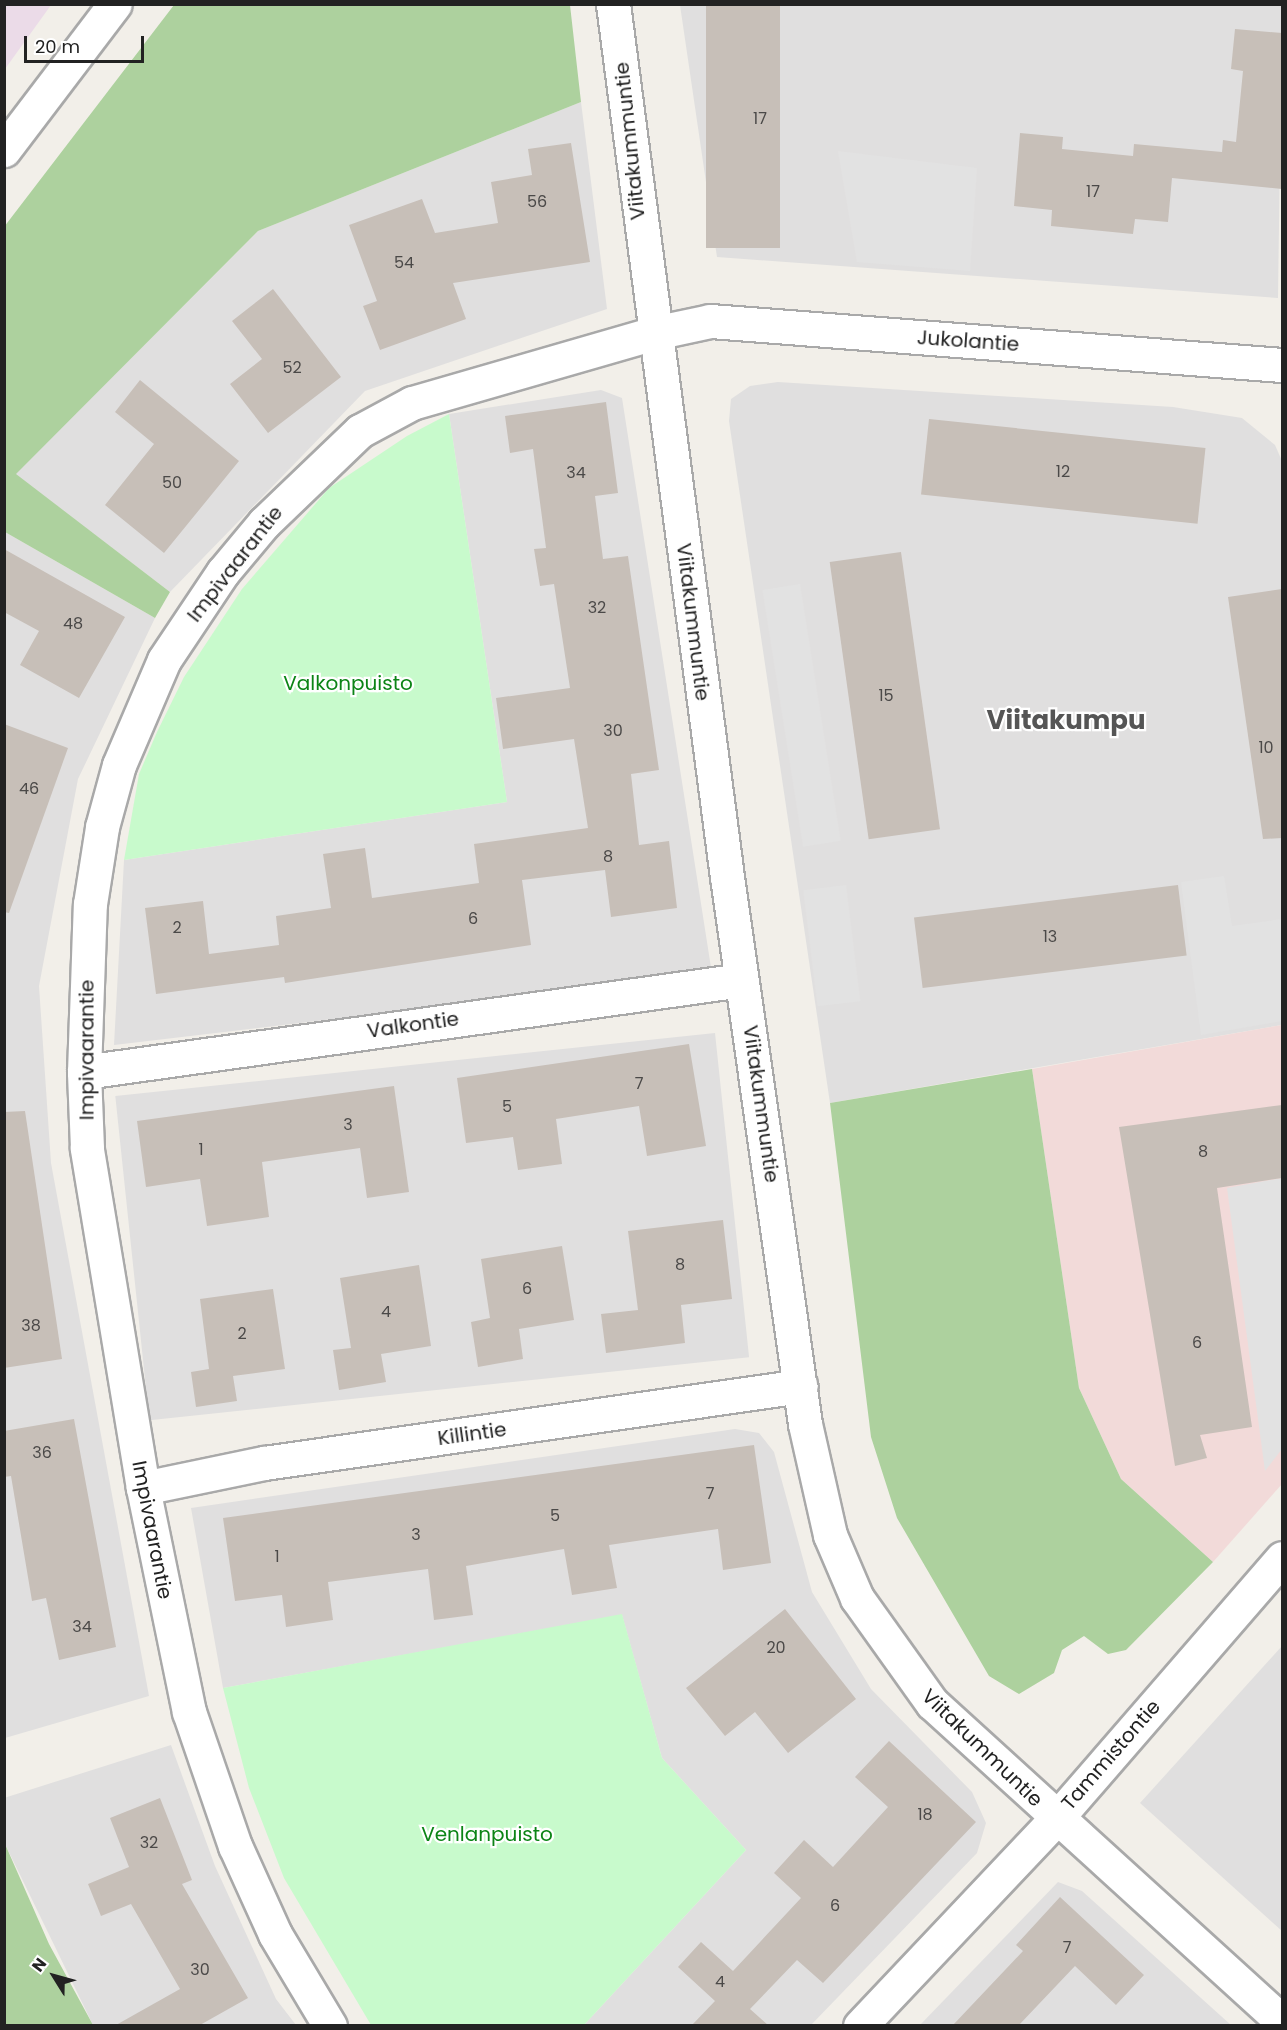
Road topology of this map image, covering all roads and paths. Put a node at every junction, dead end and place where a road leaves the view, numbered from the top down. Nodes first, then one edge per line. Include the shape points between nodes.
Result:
1 (115, 4) edge
2 (613, 4) edge
3 (4, 150) edge
4 (654, 333) junction
5 (1282, 365) edge
6 (742, 980) junction
7 (84, 1072) junction
8 (801, 1386) junction
9 (144, 1488) junction
10 (1282, 1558) edge
11 (1056, 1819) junction
12 (1282, 2022) edge
13 (330, 2025) edge
14 (860, 2025) edge

1 - 3 street
2 - 4 street, Viitakummuntie
4 - 5 street, Jukolantie via 710,321
4 - 6 street, Viitakummuntie
4 - 7 street, Impivaarantie via 412,403 360,431 307,477 223,572 164,660 119,765 90,904
6 - 7 street, Valkontie
6 - 8 street, Viitakummuntie
7 - 9 street, Impivaarantie via 87,1148
8 - 9 street, Killintie via 264,1463
8 - 11 street, Viitakummuntie via 830,1535 857,1598 932,1703
9 - 13 street, Impivaarantie via 189,1712 231,1834 275,1934
10 - 11 street, Tammistontie
11 - 12 street, Viitakummuntie
11 - 14 street, Tammistontie

